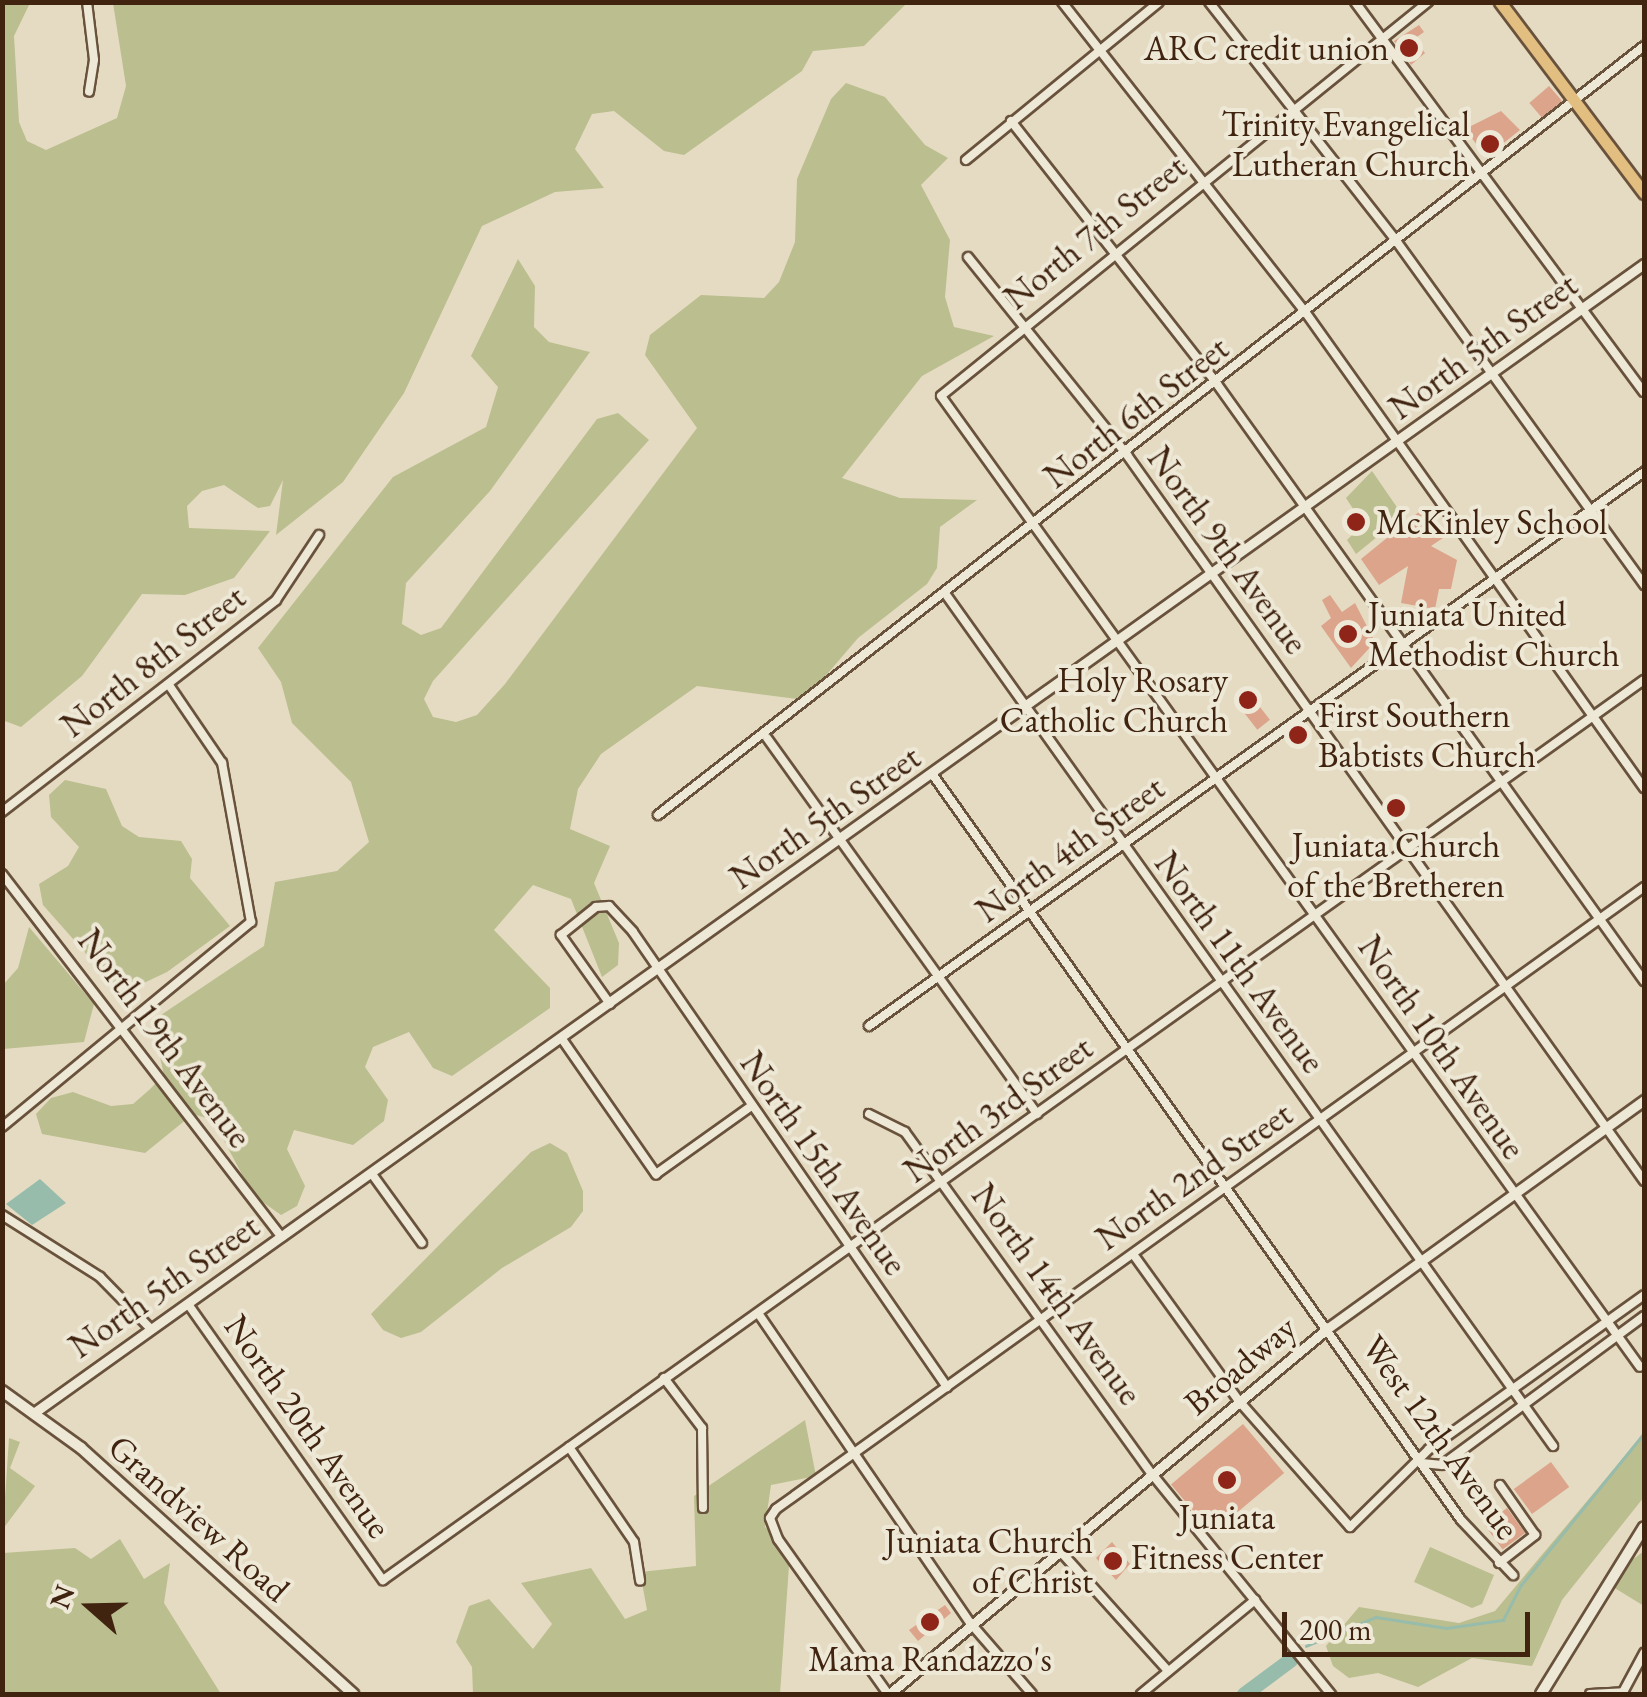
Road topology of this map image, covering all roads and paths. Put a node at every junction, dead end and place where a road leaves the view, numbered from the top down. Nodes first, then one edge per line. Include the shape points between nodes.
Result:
1 (87, 2) edge
2 (1062, 2) edge
3 (1159, 2) edge
4 (1209, 2) edge
5 (1356, 2) edge
6 (1428, 2) edge
7 (1500, 2) edge
8 (1383, 38) junction
9 (1644, 46) edge
10 (1100, 50) junction
11 (89, 92) dead end
12 (1577, 99) junction
13 (1293, 110) junction
14 (1011, 121) junction
15 (966, 160) dead end
16 (1487, 170) junction
17 (1202, 180) junction
18 (1644, 193) edge
19 (1397, 242) junction
20 (1111, 252) junction
21 (968, 256) dead end
22 (1644, 264) edge
23 (1584, 307) junction
24 (1306, 313) junction
25 (1023, 324) junction
26 (1491, 374) junction
27 (1217, 384) junction
28 (1644, 392) edge
29 (941, 396) joint
30 (1398, 440) junction
31 (1127, 455) junction
32 (1644, 472) edge
33 (1305, 507) junction
34 (1591, 511) junction
35 (1036, 526) junction
36 (319, 536) dead end
37 (1213, 574) junction
38 (1496, 578) junction
39 (1644, 585) edge
40 (947, 596) junction
41 (1118, 640) junction
42 (1402, 644) junction
43 (1644, 680) edge
44 (169, 685) junction
45 (1026, 707) junction
46 (1311, 712) junction
47 (1594, 717) junction
48 (766, 738) junction
49 (932, 775) junction
50 (1217, 778) junction
51 (1502, 782) junction
52 (1644, 788) edge
53 (2, 812) edge
54 (658, 815) dead end
55 (838, 841) junction
56 (1123, 846) junction
57 (1408, 849) junction
58 (2, 874) edge
59 (1644, 888) edge
60 (1032, 914) junction
61 (1316, 915) junction
62 (1601, 920) junction
63 (656, 971) junction
64 (936, 977) junction
65 (1644, 981) edge
66 (1221, 982) junction
67 (1506, 987) junction
68 (610, 1004) junction
69 (869, 1026) dead end
70 (125, 1029) junction
71 (562, 1039) junction
72 (1127, 1049) junction
73 (1413, 1054) junction
74 (1644, 1100) edge
75 (750, 1107) junction
76 (869, 1114) dead end
77 (1037, 1114) junction
78 (1320, 1121) junction
79 (2, 1127) edge
80 (1607, 1127) junction
81 (372, 1174) junction
82 (1644, 1181) edge
83 (943, 1182) junction
84 (1226, 1187) junction
85 (1513, 1194) junction
86 (2, 1215) edge
87 (282, 1237) junction
88 (422, 1243) dead end
89 (850, 1249) junction
90 (1134, 1254) junction
91 (1420, 1260) junction
92 (1644, 1295) edge
93 (188, 1304) junction
94 (758, 1313) junction
95 (1644, 1316) edge
96 (1039, 1320) junction
97 (1605, 1323) junction
98 (1328, 1328) junction
99 (150, 1329) junction
100 (1617, 1338) junction
101 (1640, 1367) dead end
102 (664, 1378) junction
103 (948, 1386) junction
104 (1513, 1389) junction
105 (2, 1391) edge
106 (1240, 1402) junction
107 (1524, 1404) junction
108 (34, 1412) junction
109 (1553, 1446) dead end
110 (568, 1448) junction
111 (854, 1453) junction
112 (1422, 1464) junction
113 (1152, 1474) junction
114 (1500, 1485) dead end
115 (702, 1508) dead end
116 (1644, 1526) edge
117 (1061, 1552) junction
118 (1498, 1563) junction
119 (1513, 1575) dead end
120 (383, 1580) joint
121 (640, 1581) dead end
122 (1255, 1600) junction
123 (972, 1625) junction
124 (1644, 1652) edge
125 (1168, 1671) junction
126 (1622, 1693) edge
127 (353, 1694) edge
128 (889, 1694) edge
129 (1032, 1694) edge
130 (1141, 1694) edge
131 (1331, 1694) edge
132 (1541, 1694) edge
133 (1590, 1694) edge

1 - 11 street via 94,60
2 - 10 street
3 - 10 street
4 - 13 street
5 - 8 street
6 - 8 street, North 7th Street
7 - 12 main road
8 - 13 street, North 7th Street
8 - 16 street
9 - 12 street, North 6th Street
10 - 14 street
10 - 17 street
12 - 16 street, North 6th Street
12 - 18 main road
13 - 17 street, North 7th Street
13 - 19 street
14 - 15 street
14 - 20 street
16 - 19 street, North 6th Street
16 - 23 street
17 - 20 street, North 7th Street
17 - 24 street
19 - 24 street, North 6th Street
19 - 26 street
20 - 25 street, North 7th Street
20 - 27 street
21 - 25 street, North 9th Avenue
22 - 23 street, North 5th Street
23 - 26 street, North 5th Street
23 - 28 street
24 - 27 street, North 6th Street
24 - 30 street
25 - 29 street, North 7th Street
25 - 31 street, North 9th Avenue
26 - 30 street, North 5th Street
26 - 34 street
27 - 31 street, North 6th Street
27 - 33 street
29 - 35 street, North 10th Avenue
30 - 33 street, North 5th Street
30 - 38 street
31 - 35 street, North 6th Street
31 - 37 street, North 9th Avenue
32 - 34 street, North 4th Street
33 - 37 street, North 5th Street
33 - 42 street
34 - 38 street, North 4th Street
34 - 39 street
35 - 40 street, North 6th Street
35 - 41 street, North 10th Avenue
36 - 44 street, North 8th Street via 276,600
37 - 41 street, North 5th Street
37 - 46 street, North 9th Avenue
38 - 42 street, North 4th Street
38 - 47 street
40 - 45 street, North 11th Avenue
40 - 48 street, North 6th Street
41 - 45 street, North 5th Street
41 - 50 street, North 10th Avenue
42 - 46 street, North 4th Street
42 - 51 street
43 - 47 street, North 3rd Street
44 - 53 street, North 8th Street
44 - 70 street via 222,763 251,897 247,930
45 - 49 street, North 5th Street
45 - 56 street, North 11th Avenue
46 - 50 street, North 4th Street
46 - 57 street, North 9th Avenue
47 - 51 street, North 3rd Street
47 - 52 street
48 - 54 street, North 6th Street
48 - 55 street
49 - 55 street, North 5th Street
49 - 60 street, West 12th Avenue
50 - 56 street, North 4th Street
50 - 61 street, North 10th Avenue
51 - 57 street, North 3rd Street
51 - 62 street
55 - 63 street, North 5th Street
55 - 64 street
56 - 60 street, North 4th Street
56 - 66 street, North 11th Avenue
57 - 61 street, North 3rd Street
57 - 67 street, North 9th Avenue
58 - 70 street, North 19th Avenue
59 - 62 street, North 2nd Street
60 - 64 street, North 4th Street
60 - 72 street, West 12th Avenue
61 - 66 street, North 3rd Street
61 - 73 street, North 10th Avenue
62 - 65 street
62 - 67 street, North 2nd Street
63 - 68 street, North 5th Street
63 - 68 street, North 15th Avenue via 618,913 608,906 583,911 561,935
63 - 75 street, North 15th Avenue
64 - 69 street, North 4th Street
64 - 77 street
66 - 72 street, North 3rd Street
66 - 78 street, North 11th Avenue
67 - 73 street, North 2nd Street
67 - 80 street, North 9th Avenue
68 - 71 street, North 5th Street
70 - 79 street
70 - 87 street, North 19th Avenue
71 - 75 street via 656,1174
71 - 81 street, North 5th Street
72 - 77 street, North 3rd Street
72 - 84 street, West 12th Avenue
73 - 78 street, North 2nd Street
73 - 85 street, North 10th Avenue
74 - 80 street, Broadway
75 - 89 street, North 15th Avenue
76 - 83 street, North 14th Avenue via 905,1132
77 - 83 street, North 3rd Street
78 - 84 street, North 2nd Street
78 - 91 street, North 11th Avenue
80 - 82 street, North 9th Avenue
80 - 85 street, Broadway
81 - 87 street, North 5th Street
81 - 88 street
83 - 89 street, North 3rd Street
83 - 96 street, North 14th Avenue
84 - 90 street, North 2nd Street
84 - 98 street, West 12th Avenue
85 - 91 street, Broadway
85 - 97 street, North 10th Avenue
86 - 99 street via 100,1278
87 - 93 street, North 5th Street
89 - 94 street, North 3rd Street
89 - 103 street, North 15th Avenue
90 - 96 street, North 2nd Street
90 - 106 street
91 - 98 street, Broadway
91 - 104 street, North 11th Avenue
92 - 97 street
93 - 99 street, North 5th Street
93 - 120 street, North 20th Avenue
94 - 102 street, North 3rd Street
94 - 111 street
95 - 100 street
96 - 103 street, North 2nd Street
96 - 113 street, North 14th Avenue
97 - 100 street, North 10th Avenue
97 - 104 street
98 - 106 street, Broadway
98 - 112 street, West 12th Avenue
99 - 108 street, North 5th Street
100 - 101 street, North 10th Avenue
100 - 107 street
102 - 110 street, North 3rd Street
102 - 115 street via 702,1428
103 - 111 street, North 2nd Street
104 - 107 street, North 11th Avenue
104 - 112 street via 1429,1449
105 - 108 main road, Grandview Road
106 - 112 street via 1350,1527
106 - 113 street, Broadway
107 - 109 street, North 11th Avenue
107 - 112 street via 1442,1464
108 - 127 main road, Grandview Road
110 - 120 street, North 3rd Street
110 - 121 street via 634,1542
111 - 123 street
111 - 128 street, North 2nd Street via 770,1518 778,1539
112 - 118 street, West 12th Avenue
113 - 117 street, Broadway
113 - 122 street, North 14th Avenue
114 - 118 street via 1535,1535
116 - 132 main road
117 - 123 street, Broadway
117 - 125 street
118 - 119 street, West 12th Avenue
122 - 125 street
122 - 131 street, North 14th Avenue
123 - 128 street, Broadway
123 - 129 street
124 - 126 street
125 - 130 street
126 - 133 street

